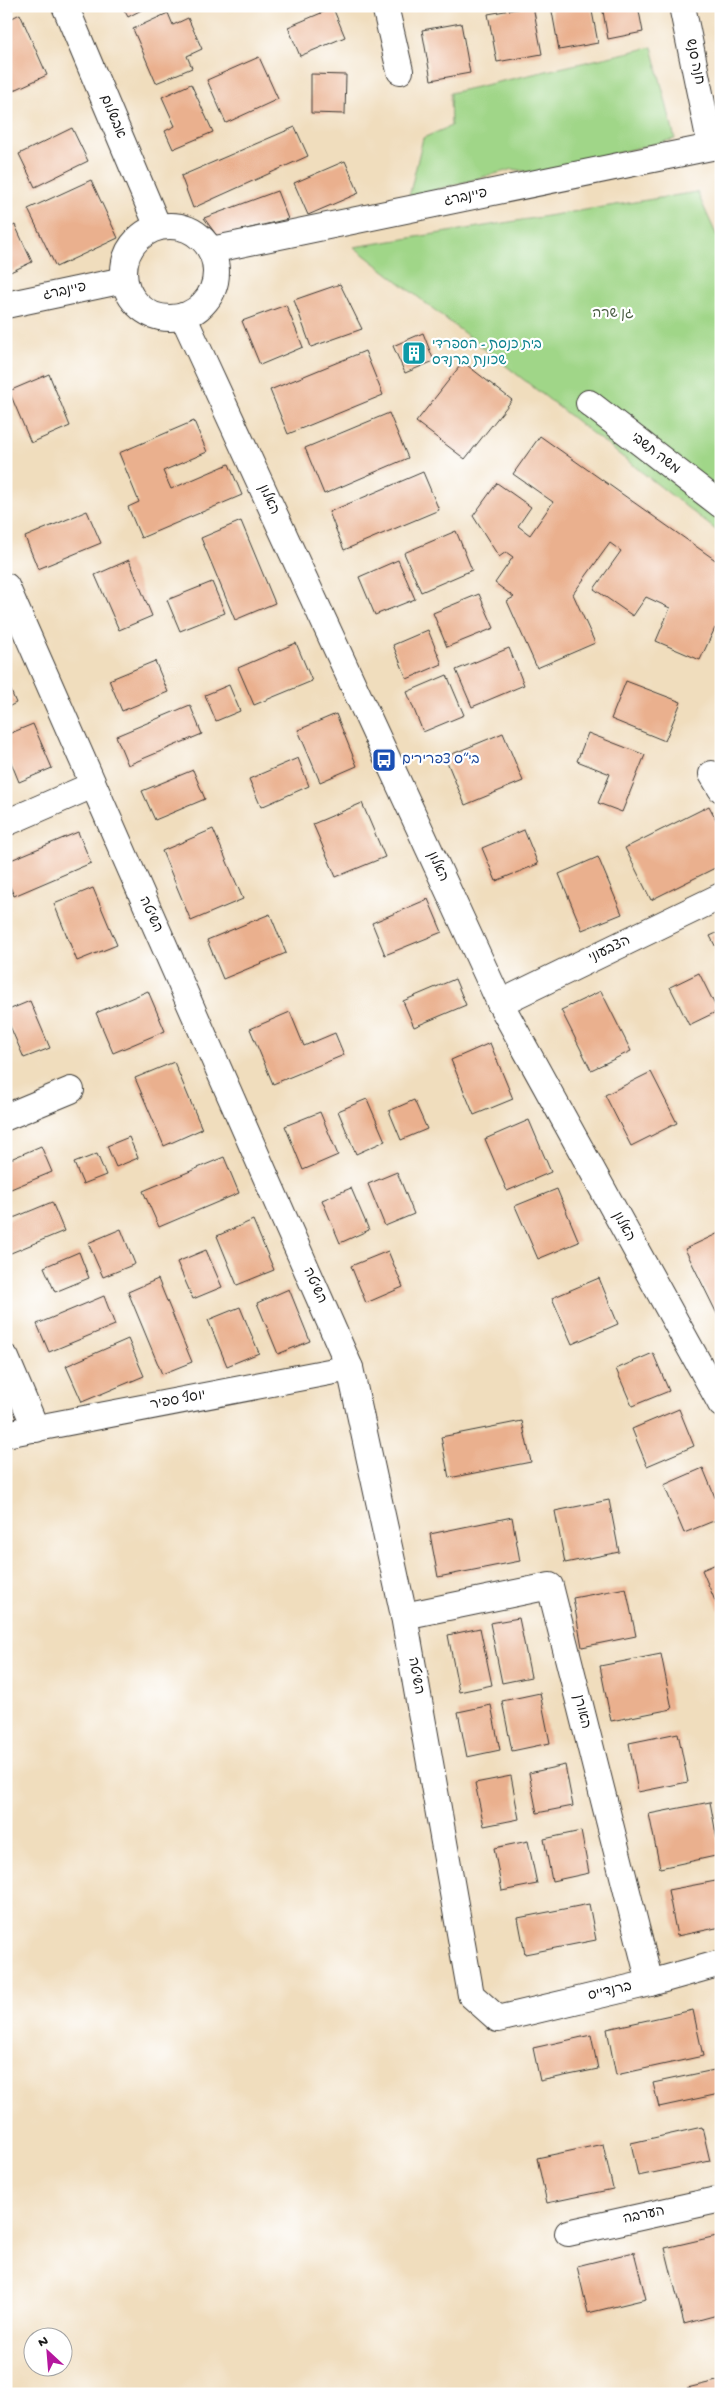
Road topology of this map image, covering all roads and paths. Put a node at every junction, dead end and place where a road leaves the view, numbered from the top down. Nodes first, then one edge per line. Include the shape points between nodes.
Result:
1 (65, 6) edge
2 (385, 6) edge
3 (682, 6) edge
4 (400, 70) dead end
5 (716, 146) edge
6 (158, 227) junction
7 (211, 250) junction
8 (124, 280) junction
9 (6, 305) edge
10 (183, 316) junction
11 (589, 403) dead end
12 (721, 505) edge
13 (6, 586) edge
14 (93, 785) junction
15 (6, 823) edge
16 (721, 896) edge
17 (500, 1003) junction
18 (71, 1090) dead end
19 (6, 1117) edge
20 (6, 1358) edge
21 (350, 1368) junction
22 (721, 1404) edge
23 (36, 1429) junction
24 (6, 1434) edge
25 (404, 1616) junction
26 (721, 1963) edge
27 (650, 1983) junction
28 (498, 2019) joint
29 (721, 2199) edge
30 (568, 2233) dead end

1 - 6 street, אבשלום
2 - 4 street
3 - 5 street, חנה סנש
5 - 7 street, פיינברג
6 - 7 street via 174,226 189,230 202,238
6 - 8 street via 135,242 126,260
7 - 10 street via 216,276 212,290 195,310
8 - 9 street, פיינברג
8 - 10 street via 130,295 146,311 168,318
10 - 17 street, האלון
11 - 12 street, משה תשבי
13 - 14 street, השיטה
14 - 15 street
14 - 21 street, השיטה
16 - 17 street, הצבעוני
17 - 22 street, האלון
18 - 19 street
20 - 23 street
21 - 23 street, יוסף ספיר
21 - 25 street, השיטה
23 - 24 street, יוסף ספיר
25 - 27 street, האורן via 550,1586
25 - 28 street, השיטה via 471,1996
26 - 27 street, ברנדייס
27 - 28 street, ברנדייס
29 - 30 street, הערבה

